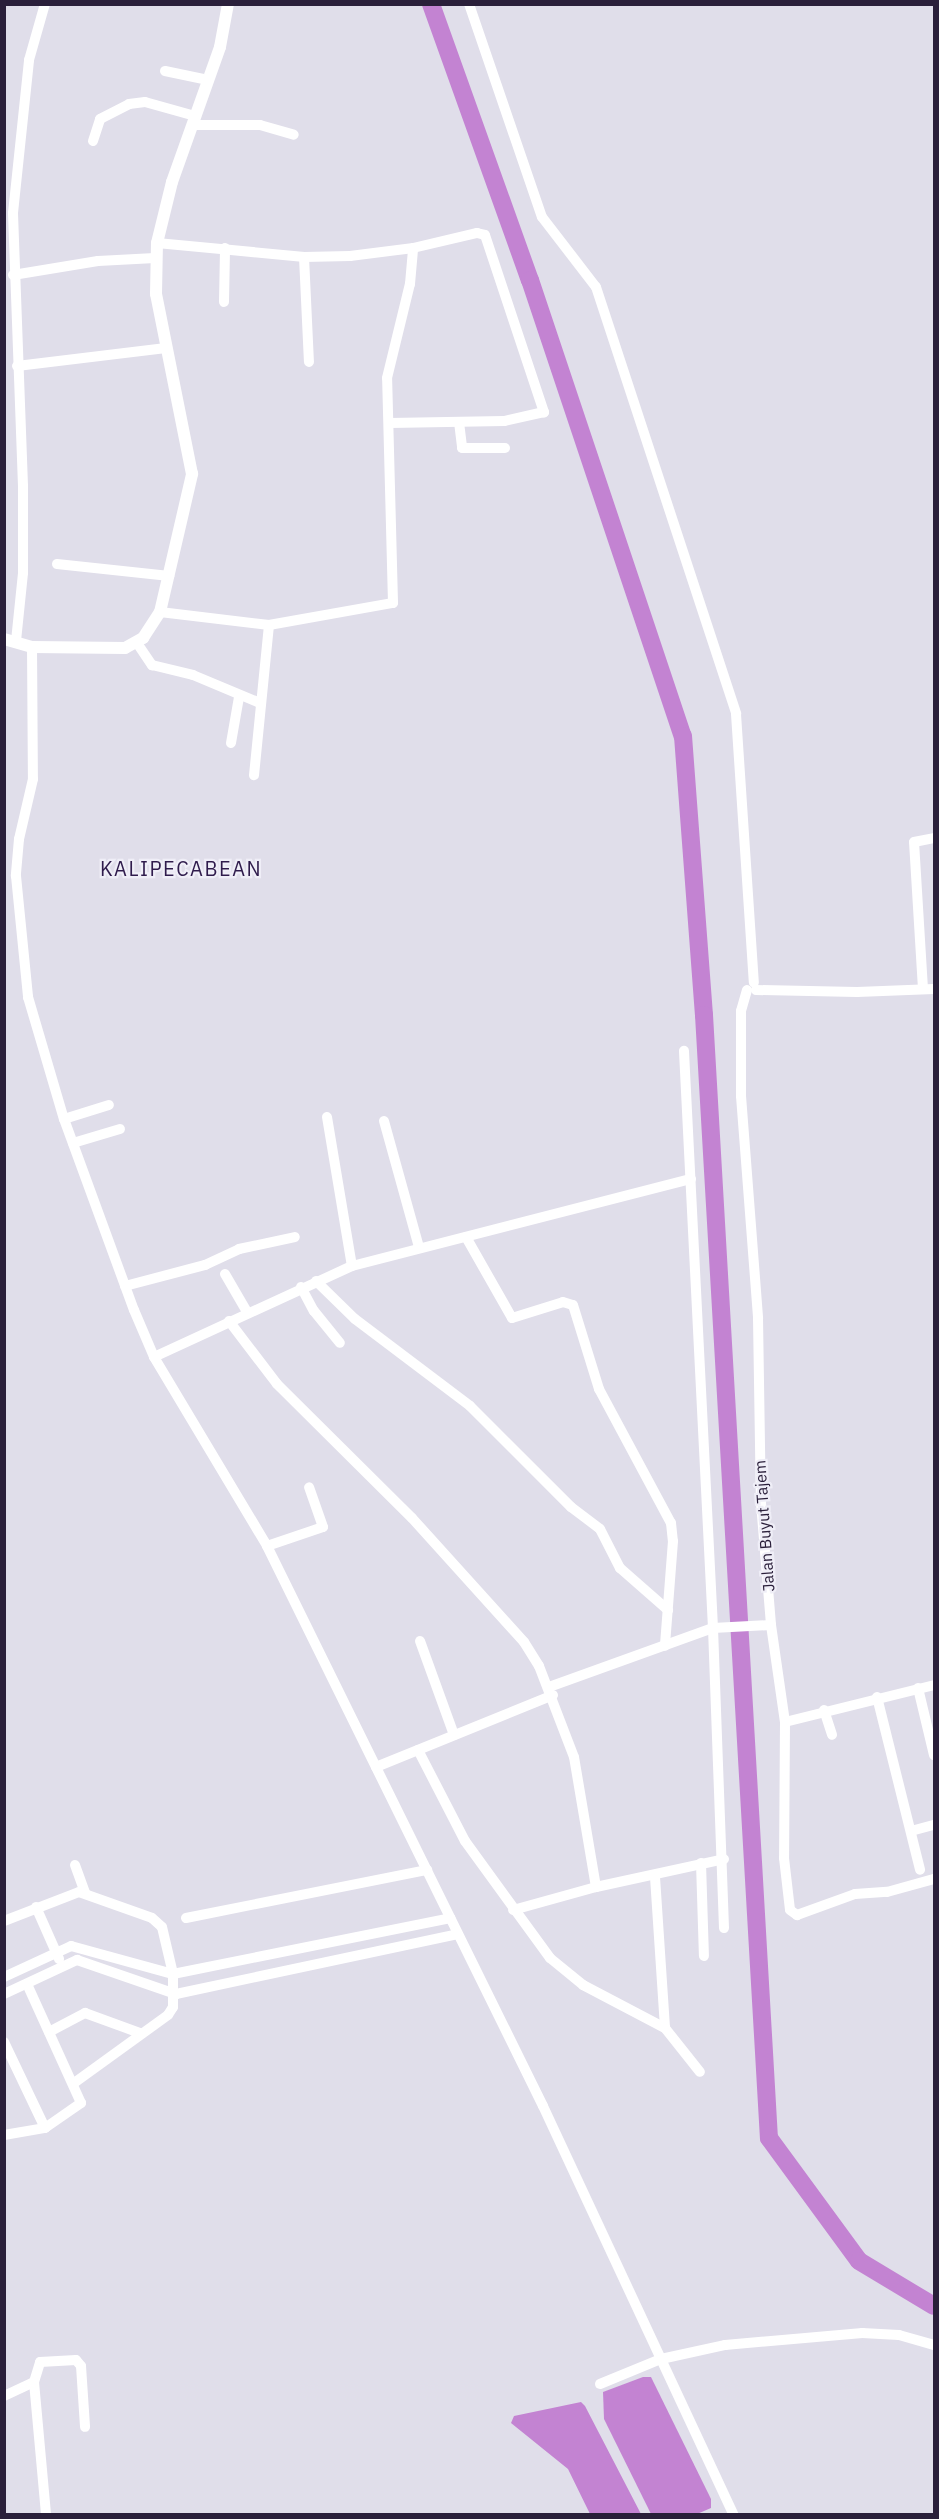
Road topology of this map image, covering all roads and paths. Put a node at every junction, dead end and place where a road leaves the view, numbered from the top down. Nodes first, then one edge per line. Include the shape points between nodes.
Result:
1 (45, 4) edge
2 (228, 4) edge
3 (469, 4) edge
4 (165, 71) dead end
5 (208, 80) junction
6 (193, 121) junction
7 (294, 135) dead end
8 (93, 141) dead end
9 (157, 243) junction
10 (225, 248) junction
11 (413, 248) junction
12 (304, 257) junction
13 (155, 258) junction
14 (13, 275) junction
15 (224, 302) dead end
16 (166, 348) junction
17 (309, 362) dead end
18 (17, 366) junction
19 (459, 422) junction
20 (390, 423) junction
21 (505, 448) dead end
22 (57, 564) dead end
23 (169, 576) junction
24 (160, 612) junction
25 (269, 625) junction
26 (10, 640) edge
27 (137, 643) junction
28 (32, 646) junction
29 (239, 697) junction
30 (260, 703) junction
31 (231, 743) dead end
32 (254, 775) dead end
33 (934, 838) edge
34 (752, 987) junction
35 (934, 988) edge
36 (923, 989) junction
37 (684, 1051) dead end
38 (109, 1105) dead end
39 (327, 1117) dead end
40 (64, 1119) junction
41 (384, 1121) dead end
42 (120, 1129) dead end
43 (73, 1143) junction
44 (691, 1179) junction
45 (295, 1237) dead end
46 (466, 1237) junction
47 (419, 1247) junction
48 (352, 1266) junction
49 (225, 1274) dead end
50 (316, 1281) junction
51 (125, 1286) junction
52 (301, 1287) junction
53 (247, 1312) junction
54 (229, 1321) junction
55 (340, 1343) dead end
56 (154, 1357) junction
57 (309, 1487) dead end
58 (267, 1546) junction
59 (668, 1610) junction
60 (767, 1625) junction
61 (715, 1628) junction
62 (420, 1641) dead end
63 (665, 1646) junction
64 (934, 1685) edge
65 (918, 1688) junction
66 (551, 1691) junction
67 (877, 1697) junction
68 (824, 1710) junction
69 (785, 1722) junction
70 (832, 1735) dead end
71 (454, 1736) junction
72 (418, 1750) junction
73 (934, 1755) edge
74 (374, 1763) junction
75 (934, 1825) edge
76 (911, 1831) junction
77 (724, 1859) junction
78 (701, 1863) junction
79 (75, 1865) dead end
80 (427, 1870) junction
81 (920, 1870) dead end
82 (655, 1876) junction
83 (934, 1879) edge
84 (596, 1887) junction
85 (85, 1893) junction
86 (36, 1907) junction
87 (513, 1910) junction
88 (450, 1917) junction
89 (186, 1918) dead end
90 (4, 1922) edge
91 (724, 1928) dead end
92 (385, 1931) junction
93 (458, 1934) junction
94 (390, 1948) junction
95 (56, 1952) junction
96 (704, 1956) dead end
97 (62, 1965) junction
98 (176, 1974) junction
99 (4, 1977) edge
100 (27, 1984) junction
101 (180, 1993) junction
102 (4, 1994) edge
103 (665, 2028) junction
104 (49, 2032) junction
105 (140, 2033) junction
106 (4, 2042) edge
107 (700, 2072) dead end
108 (74, 2083) junction
109 (45, 2128) junction
110 (4, 2135) edge
111 (934, 2345) edge
112 (660, 2356) junction
113 (34, 2382) junction
114 (600, 2384) dead end
115 (4, 2396) edge
116 (86, 2427) dead end
117 (732, 2513) edge
118 (46, 2514) edge

1 - 14 street via 29,60 13,213
2 - 5 street via 224,32
3 - 34 street, Jalan Buyut Tajem via 542,217 596,287 736,714
4 - 5 street
5 - 6 street
6 - 7 street via 260,125
6 - 8 street via 145,102 129,105 100,119
6 - 9 street
9 - 10 street
9 - 13 street
10 - 12 street
10 - 15 street
11 - 12 street
11 - 19 street via 477,233 485,235 545,409 541,414 504,421
11 - 20 street via 410,284 389,360
12 - 17 street
13 - 14 street via 98,261
13 - 16 street
14 - 18 street
16 - 18 street
16 - 23 street via 192,474
18 - 26 street via 24,486 23,573
19 - 20 street
19 - 21 street via 462,448
20 - 25 street via 393,603
22 - 23 street
23 - 24 street
24 - 25 street
24 - 27 street
25 - 30 street
26 - 28 street
27 - 28 street via 117,649
27 - 29 street via 152,665 194,675
28 - 40 street via 33,779 19,839 16,876 27,997
29 - 30 street
29 - 31 street
30 - 32 street
33 - 36 street via 914,842
34 - 36 street
34 - 60 street, Jalan Buyut Tajem via 741,1011 741,1096 758,1318 758,1455
35 - 36 street
37 - 44 street
38 - 40 street
39 - 48 street
40 - 43 street
41 - 47 street
42 - 43 street
43 - 51 street
44 - 46 street
44 - 61 street
45 - 51 street via 239,1249 205,1265
46 - 47 street
46 - 59 street via 512,1318 562,1302 573,1305 599,1389 671,1523
47 - 48 street
48 - 50 street
49 - 53 street
50 - 52 street
50 - 59 street via 355,1319 471,1406 571,1507 600,1529 620,1568
51 - 56 street
52 - 53 street
52 - 55 street via 314,1311
53 - 54 street
54 - 56 street
54 - 66 street via 277,1384 412,1518 524,1642
56 - 58 street
57 - 58 street via 323,1527
58 - 74 street
59 - 63 street
60 - 61 street
60 - 69 street, Jalan Buyut Tajem
61 - 63 street
61 - 77 street
62 - 71 street
63 - 66 street
64 - 65 street
65 - 67 street
65 - 73 street
66 - 71 street
66 - 84 street via 573,1757
67 - 68 street
67 - 76 street
68 - 69 street
68 - 70 street
69 - 83 street, Jalan Buyut Tajem via 784,1858 793,1914 855,1894 887,1892
71 - 72 street
72 - 74 street
72 - 87 street via 465,1841
74 - 80 street
75 - 76 street
76 - 81 street
77 - 78 street
77 - 91 street
78 - 82 street
78 - 96 street
79 - 85 street
80 - 88 street
80 - 89 street
82 - 84 street
82 - 103 street
84 - 87 street
85 - 86 street via 68,1894
85 - 98 street via 158,1922
86 - 90 street
86 - 95 street
87 - 103 street via 550,1958 568,1974
88 - 92 street
88 - 93 street
92 - 94 street
92 - 98 street
93 - 94 street
93 - 112 street
94 - 101 street
95 - 97 street
95 - 98 street via 71,1946 85,1947
95 - 99 street
97 - 100 street
97 - 101 street via 84,1961
98 - 101 street
100 - 102 street
100 - 104 street
101 - 105 street via 168,2015
103 - 107 street
104 - 105 street via 85,2013
104 - 108 street
105 - 108 street
106 - 109 street
108 - 109 street via 80,2106
109 - 110 street
111 - 112 street via 899,2336 862,2333 725,2344
112 - 114 street
112 - 117 street
113 - 115 street
113 - 116 street via 40,2362 80,2361
113 - 118 street

